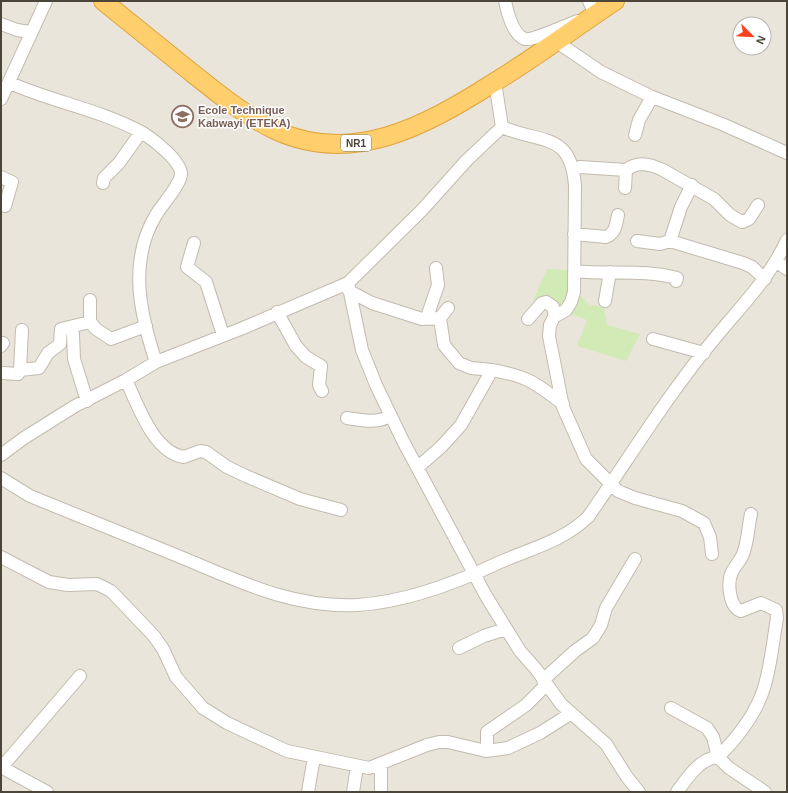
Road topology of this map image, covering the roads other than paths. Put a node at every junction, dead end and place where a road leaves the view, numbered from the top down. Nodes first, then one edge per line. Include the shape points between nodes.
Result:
1 (46, 1) edge
2 (103, 1) edge
3 (505, 1) edge
4 (615, 1) edge
5 (590, 12) edge
6 (1, 24) edge
7 (30, 32) junction
8 (557, 42) junction
9 (7, 78) edge
10 (495, 82) junction
11 (652, 97) junction
12 (1, 99) edge
13 (502, 127) junction
14 (141, 132) junction
15 (635, 135) dead end
16 (787, 153) edge
17 (573, 169) junction
18 (626, 170) junction
19 (1, 177) edge
20 (103, 183) dead end
21 (692, 186) junction
22 (625, 188) dead end
23 (758, 205) dead end
24 (5, 206) dead end
25 (618, 215) dead end
26 (574, 234) junction
27 (787, 240) edge
28 (637, 241) dead end
29 (670, 241) junction
30 (194, 243) dead end
31 (777, 262) junction
32 (436, 268) dead end
33 (787, 269) edge
34 (574, 271) junction
35 (610, 272) junction
36 (765, 278) junction
37 (676, 281) dead end
38 (349, 287) junction
39 (90, 300) dead end
40 (605, 301) dead end
41 (448, 308) dead end
42 (277, 312) junction
43 (555, 316) junction
44 (440, 318) junction
45 (424, 319) junction
46 (528, 319) dead end
47 (90, 322) junction
48 (146, 326) junction
49 (22, 330) dead end
50 (73, 334) dead end
51 (223, 335) junction
52 (654, 339) dead end
53 (704, 353) junction
54 (156, 362) junction
55 (20, 370) junction
56 (492, 370) junction
57 (2, 374) edge
58 (126, 380) junction
59 (322, 391) dead end
60 (87, 401) junction
61 (563, 404) junction
62 (390, 416) junction
63 (347, 418) dead end
64 (1, 455) edge
65 (418, 467) junction
66 (1, 478) edge
67 (610, 485) junction
68 (341, 510) dead end
69 (750, 514) dead end
70 (712, 554) dead end
71 (1, 557) edge
72 (635, 559) dead end
73 (475, 574) junction
74 (506, 629) junction
75 (459, 648) dead end
76 (80, 676) dead end
77 (544, 682) junction
78 (670, 708) dead end
79 (570, 714) junction
80 (487, 751) junction
81 (314, 757) junction
82 (718, 757) junction
83 (381, 764) junction
84 (357, 766) junction
85 (1, 768) edge
86 (46, 792) edge
87 (308, 792) edge
88 (353, 792) edge
89 (381, 792) edge
90 (639, 792) edge
91 (677, 792) edge
92 (766, 792) edge

1 - 7 street
2 - 10 highway, NR1 via 235,105 275,129 306,140 345,144 398,134 454,108
3 - 5 street via 516,31 525,39 534,38
4 - 5 highway, NR1
5 - 8 highway, NR1
6 - 7 street
7 - 9 street
8 - 10 highway, NR1
8 - 11 street via 601,72
9 - 12 street
9 - 14 street via 45,96 100,114
10 - 13 street
11 - 15 street via 641,116
11 - 16 street
13 - 17 street via 527,137 547,139 563,150
13 - 38 street via 467,160 442,190
14 - 20 street via 119,163 104,178
14 - 48 street via 175,161 181,173 178,184 155,217 142,247 139,267
17 - 18 street via 580,167
17 - 26 street
18 - 21 street via 639,164 655,166
18 - 22 street
19 - 24 street via 12,182
21 - 23 street via 714,199 730,215 742,222 749,219
21 - 29 street via 681,207
25 - 26 street via 614,232 606,237
26 - 34 street
27 - 31 street
28 - 29 street via 660,244
29 - 36 street via 752,266
30 - 51 street via 187,267 206,282
31 - 33 street
31 - 36 street
32 - 45 street via 438,285 427,317
34 - 35 street
34 - 43 street via 574,292 571,302 566,310
35 - 37 street via 654,273 677,278
35 - 40 street
36 - 53 street
38 - 42 street
38 - 45 street via 372,303
38 - 62 street via 362,350
39 - 47 street
41 - 44 street
42 - 51 street
42 - 59 street via 296,346 306,357 321,366 319,385
43 - 46 street via 551,304 546,302 542,303
43 - 61 street via 550,325 549,336
44 - 45 street
44 - 56 street via 444,345 459,363 471,368
47 - 48 street via 111,339
47 - 55 street via 61,329 60,344 48,353 39,368
48 - 54 street
49 - 55 street
50 - 60 street via 75,363
51 - 54 street
52 - 53 street
53 - 67 street
54 - 58 street
55 - 57 street via 18,374
56 - 61 street via 524,377
56 - 65 street via 461,425 441,448
58 - 60 street
58 - 68 street via 153,434 167,452 184,457 200,451 206,452 227,467 246,476 300,498
60 - 64 street via 24,438
61 - 67 street via 586,459
62 - 63 street via 383,421
62 - 65 street
65 - 73 street
66 - 73 street via 30,496 253,588 293,600 357,605 441,587
67 - 70 street via 635,498 696,517 704,523
67 - 73 street via 588,517 573,530 548,544
69 - 82 street via 743,554 730,577 733,605 741,611 761,603 776,610 777,618 764,689 743,728
71 - 81 street via 49,582 68,585 97,584 111,591 154,636 176,677 203,708 274,746
72 - 77 street via 606,608 601,625 593,638 575,651
73 - 74 street
74 - 75 street
74 - 77 street
76 - 85 street
77 - 79 street
77 - 80 street via 526,705 487,732
78 - 82 street via 707,728 713,737
79 - 80 street via 516,745
79 - 90 street via 606,744
80 - 83 street via 439,742
81 - 84 street
81 - 87 street
82 - 91 street via 704,761
82 - 92 street via 729,768
83 - 84 street via 368,768
83 - 89 street
84 - 88 street
85 - 86 street

